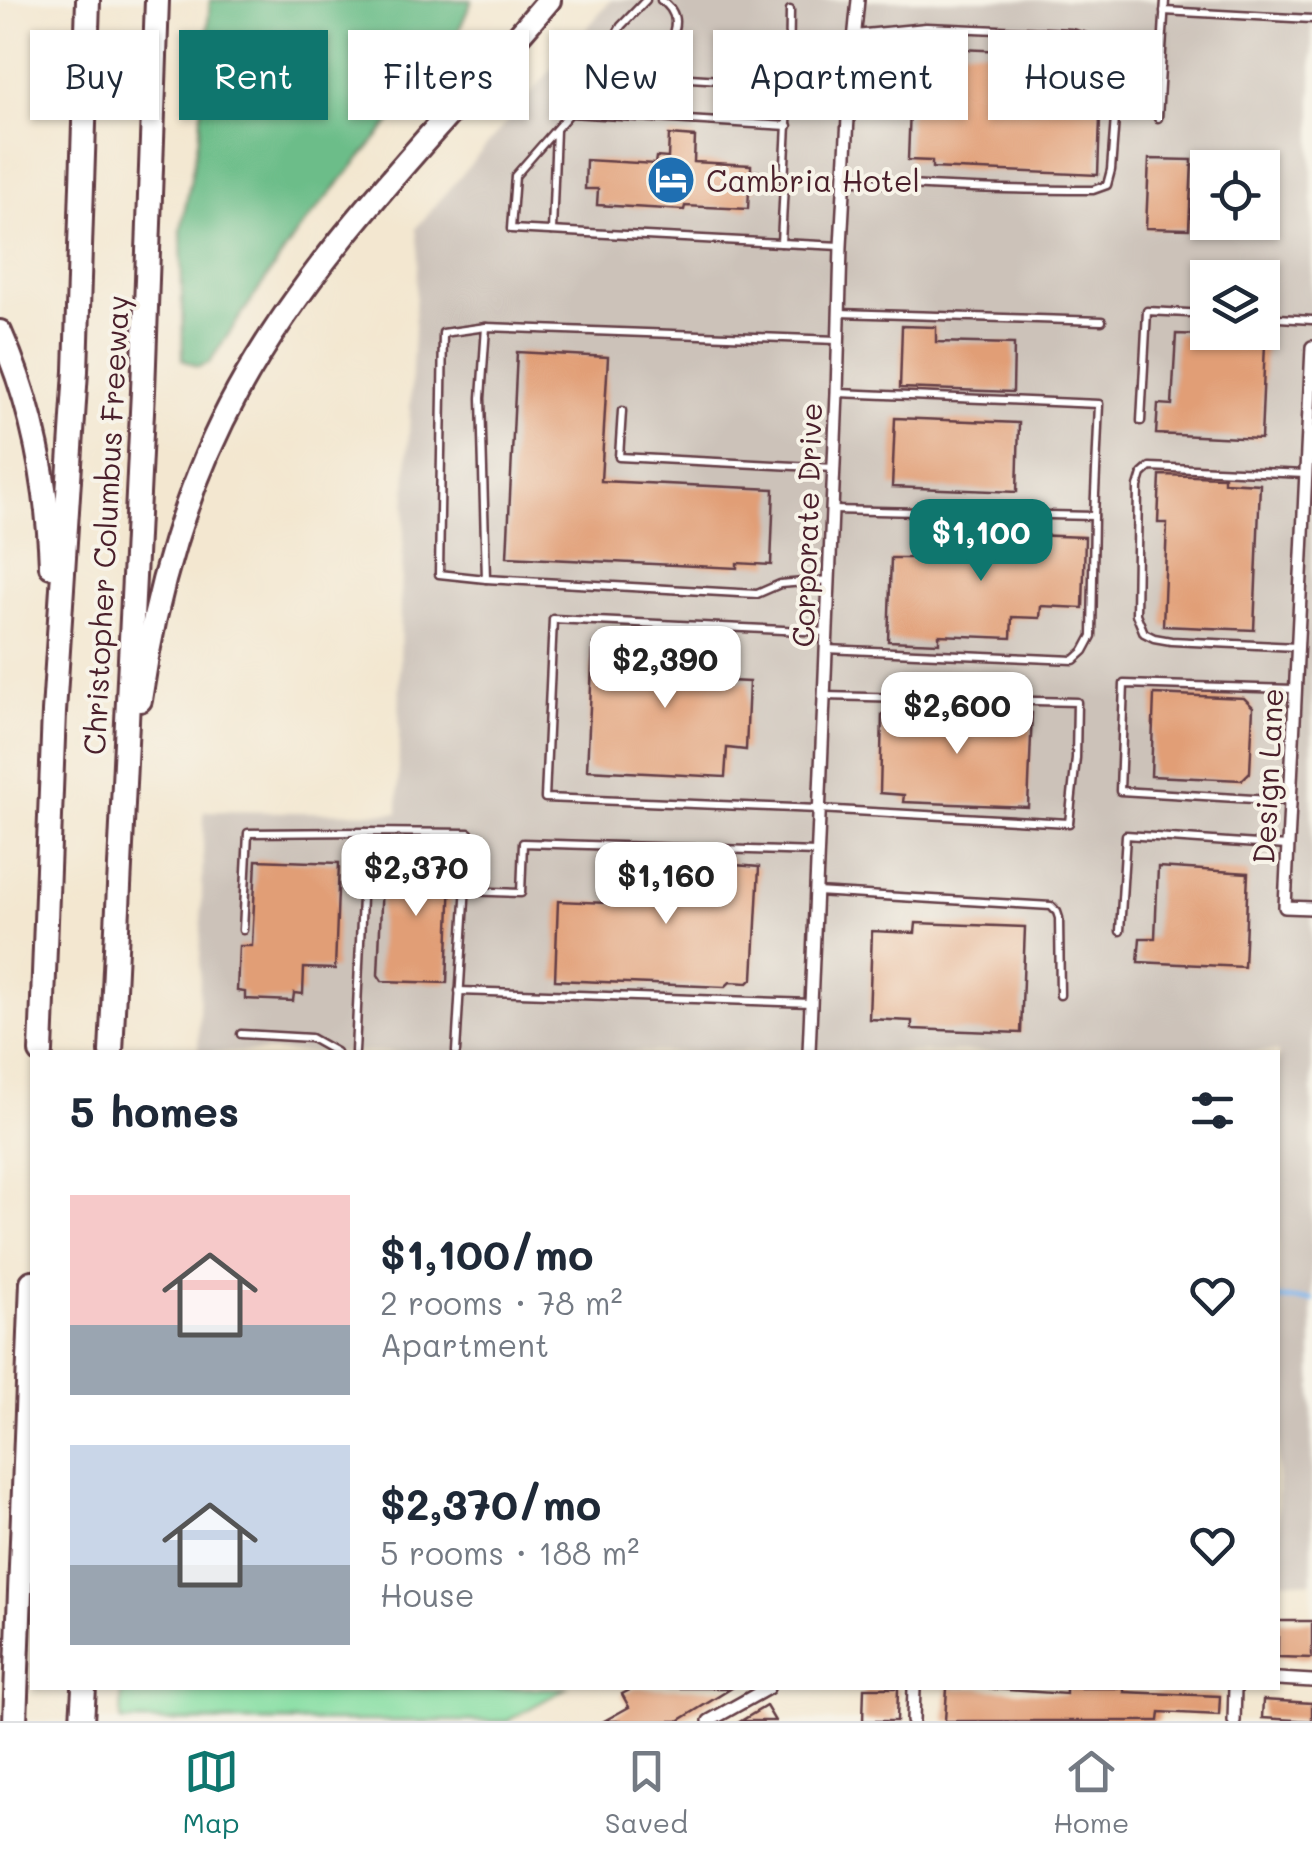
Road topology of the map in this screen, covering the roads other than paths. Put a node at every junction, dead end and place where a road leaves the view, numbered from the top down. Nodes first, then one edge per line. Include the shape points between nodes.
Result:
1 (88, 0) edge
2 (157, 0) edge
3 (548, 0) edge
4 (646, 0) edge
5 (661, 0) edge
6 (858, 0) edge
7 (1164, 0) edge
8 (790, 10) dead end
9 (1164, 10) junction
10 (1312, 19) edge
11 (619, 30) edge
12 (674, 30) edge
13 (790, 30) edge
14 (854, 30) edge
15 (895, 30) edge
16 (1162, 46) edge
17 (564, 120) edge
18 (679, 120) edge
19 (788, 120) edge
20 (848, 120) edge
21 (788, 126) junction
22 (556, 128) junction
23 (845, 180) junction
24 (552, 230) junction
25 (781, 243) junction
26 (841, 246) junction
27 (838, 313) junction
28 (1190, 313) edge
29 (1280, 318) edge
30 (1312, 320) edge
31 (1102, 321) dead end
32 (486, 327) junction
33 (0, 332) edge
34 (837, 340) junction
35 (1312, 347) edge
36 (837, 393) junction
37 (622, 411) dead end
38 (1141, 421) dead end
39 (834, 468) junction
40 (1306, 474) junction
41 (832, 510) junction
42 (1094, 516) junction
43 (486, 579) junction
44 (829, 580) junction
45 (826, 632) junction
46 (1298, 647) junction
47 (826, 649) junction
48 (1296, 689) junction
49 (824, 696) junction
50 (54, 712) junction
51 (1290, 801) junction
52 (818, 809) junction
53 (365, 832) junction
54 (1288, 846) junction
55 (816, 852) junction
56 (119, 857) junction
57 (465, 891) junction
58 (815, 892) junction
59 (1312, 908) edge
60 (243, 930) dead end
61 (1120, 932) dead end
62 (459, 991) junction
63 (1060, 995) dead end
64 (811, 1003) junction
65 (242, 1034) dead end
66 (41, 1050) edge
67 (111, 1050) edge
68 (332, 1050) edge
69 (355, 1050) edge
70 (456, 1050) edge
71 (809, 1050) edge
72 (30, 1334) edge
73 (1280, 1679) edge
74 (1312, 1681) edge
75 (84, 1690) edge
76 (764, 1690) edge
77 (914, 1690) edge
78 (1236, 1690) edge
79 (15, 1721) edge
80 (82, 1721) edge
81 (709, 1721) edge
82 (913, 1721) edge
83 (1234, 1721) edge

1 - 50 highway, Christopher Columbus Freeway via 76,371
2 - 56 highway, Christopher Columbus Freeway
3 - 56 highway via 324,262 224,418 180,530 148,644
4 - 11 lane
5 - 12 lane via 670,6
6 - 14 street, Corporate Drive
7 - 9 lane
8 - 13 lane
9 - 10 lane
9 - 16 lane
15 - 23 lane via 1071,33 1110,48 1118,66 1107,186 937,189
17 - 22 lane
18 - 21 lane
19 - 21 lane
20 - 23 street, Corporate Drive
21 - 25 lane
22 - 24 lane
22 - 24 lane via 514,176 512,228
23 - 26 street, Corporate Drive
24 - 25 lane
25 - 26 lane
26 - 27 street, Corporate Drive
27 - 31 lane
27 - 34 street, Corporate Drive
28 - 38 lane via 1147,311
29 - 30 lane
32 - 34 lane
32 - 43 lane
32 - 43 lane via 443,333 439,574
33 - 50 highway via 30,415 50,526
34 - 36 street, Corporate Drive
35 - 40 street, Design Lane
36 - 39 street, Corporate Drive
36 - 42 lane via 1099,404
37 - 39 lane via 619,457
39 - 41 street, Corporate Drive
40 - 46 street, Design Lane
40 - 46 lane via 1150,466 1138,487 1136,614 1144,633 1171,641
41 - 42 lane
41 - 44 street, Corporate Drive
42 - 47 lane via 1092,636 1074,660
43 - 44 lane via 757,594 780,584
44 - 45 street, Corporate Drive
45 - 47 street, Corporate Drive
45 - 52 lane via 553,619 547,742 545,798
46 - 48 street, Design Lane
47 - 49 street, Corporate Drive
48 - 51 street, Design Lane
48 - 51 lane via 1124,684 1120,791
49 - 52 street, Corporate Drive
49 - 52 lane via 1076,702 1076,758 1068,823
50 - 66 highway, Christopher Columbus Freeway
51 - 54 street, Design Lane
52 - 55 street, Corporate Drive
53 - 57 lane via 469,833
53 - 60 lane via 248,833
53 - 69 lane
54 - 59 street, Design Lane via 1285,908
54 - 61 lane via 1126,835
55 - 57 lane via 523,843 521,893
55 - 58 street, Corporate Drive
56 - 67 highway, Christopher Columbus Freeway
57 - 62 lane
58 - 63 lane via 1051,906 1059,918
58 - 64 street, Corporate Drive
62 - 64 lane
62 - 70 lane
64 - 71 street, Corporate Drive
65 - 68 lane via 311,1038
72 - 79 highway
73 - 74 street
75 - 80 highway
76 - 81 street
77 - 82 street
78 - 83 street

